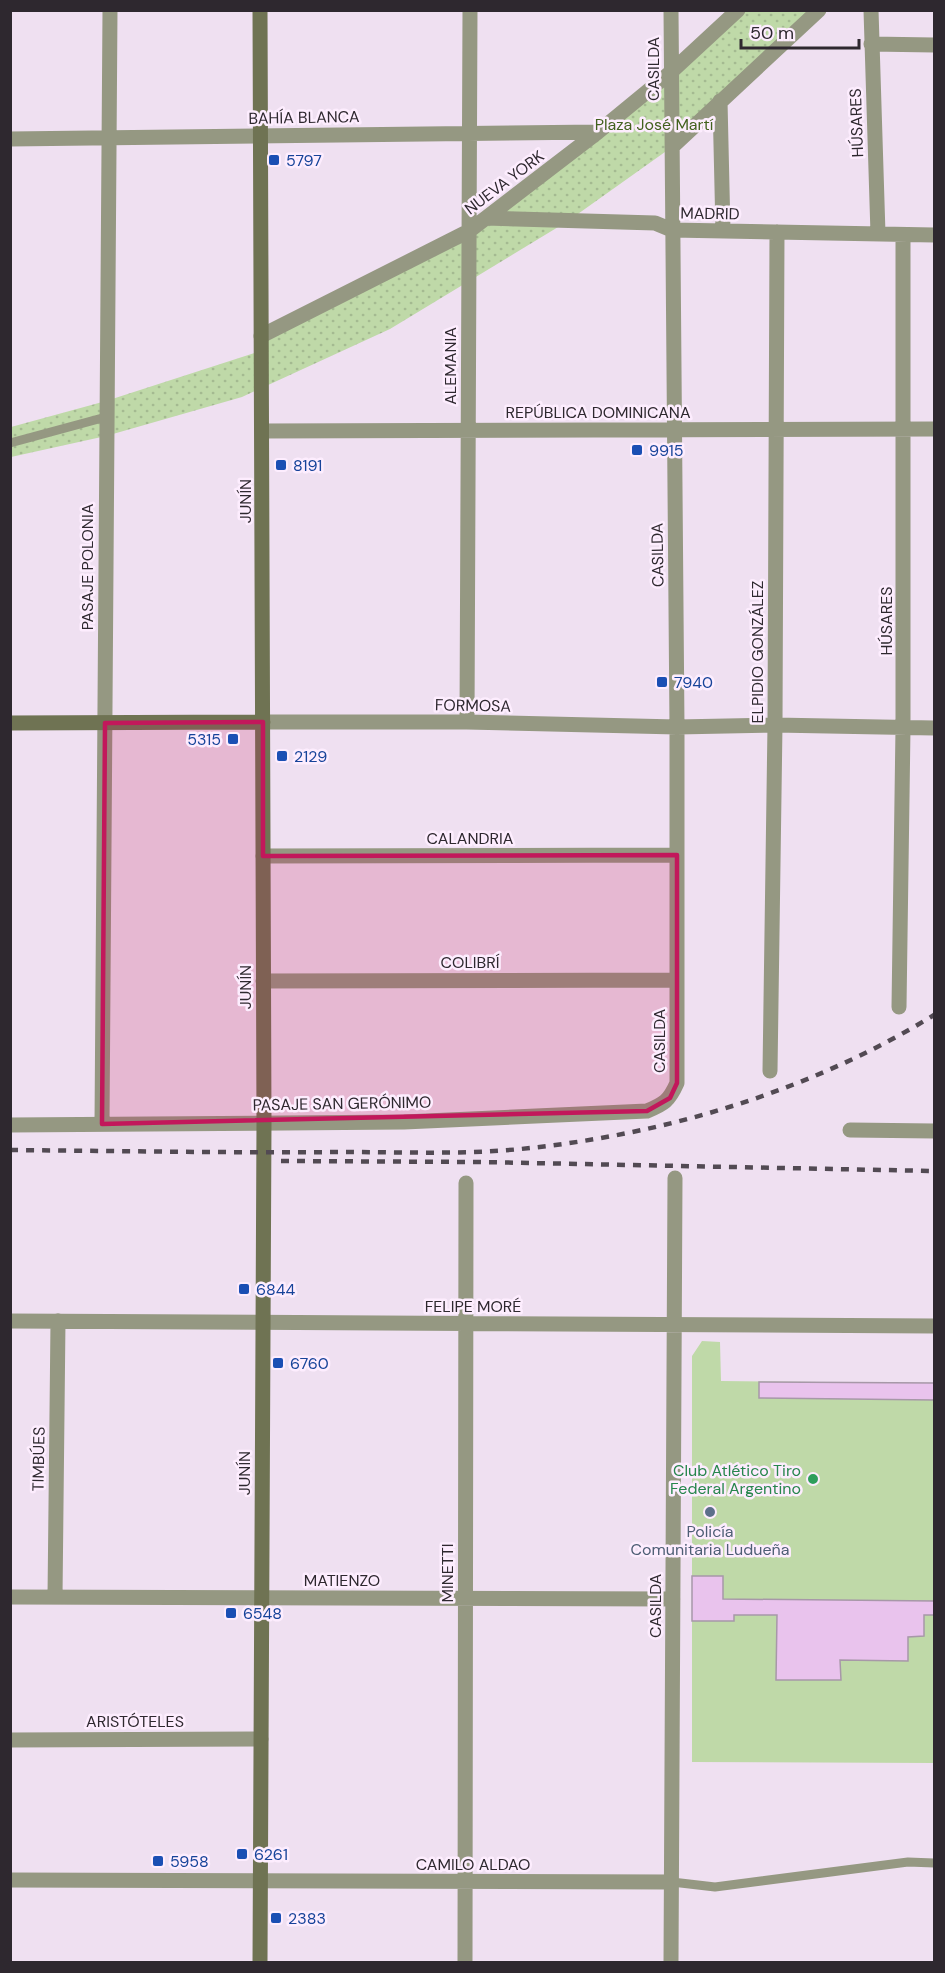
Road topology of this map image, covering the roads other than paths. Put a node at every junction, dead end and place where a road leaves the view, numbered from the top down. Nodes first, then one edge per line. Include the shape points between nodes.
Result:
1 (110, 10) edge
2 (260, 10) edge
3 (470, 10) edge
4 (671, 10) edge
5 (738, 10) edge
6 (819, 10) edge
7 (871, 10) edge
8 (725, 16) edge
9 (871, 44) junction
10 (934, 45) edge
11 (671, 72) junction
12 (720, 101) junction
13 (598, 132) junction
14 (469, 133) junction
15 (259, 136) junction
16 (108, 138) junction
17 (10, 139) edge
18 (672, 147) junction
19 (486, 218) junction
20 (672, 230) junction
21 (469, 231) junction
22 (723, 231) junction
23 (777, 232) junction
24 (878, 234) junction
25 (903, 235) junction
26 (934, 235) edge
27 (261, 336) junction
28 (106, 417) junction
29 (904, 429) junction
30 (934, 429) edge
31 (468, 430) junction
32 (674, 430) junction
33 (776, 430) junction
34 (262, 431) junction
35 (10, 443) edge
36 (10, 723) edge
37 (105, 723) junction
38 (263, 723) junction
39 (467, 723) junction
40 (775, 725) junction
41 (677, 727) junction
42 (903, 728) junction
43 (934, 728) edge
44 (677, 855) junction
45 (263, 856) junction
46 (677, 980) junction
47 (263, 981) junction
48 (899, 1007) dead end
49 (770, 1071) dead end
50 (670, 1098) joint
51 (264, 1122) junction
52 (102, 1124) junction
53 (10, 1125) edge
54 (849, 1130) dead end
55 (934, 1131) edge
56 (675, 1178) dead end
57 (466, 1183) dead end
58 (10, 1321) edge
59 (58, 1321) junction
60 (262, 1322) junction
61 (466, 1323) junction
62 (674, 1325) junction
63 (934, 1326) edge
64 (10, 1597) edge
65 (54, 1597) junction
66 (263, 1598) junction
67 (465, 1598) junction
68 (673, 1599) junction
69 (261, 1738) junction
70 (10, 1740) edge
71 (934, 1863) edge
72 (10, 1880) edge
73 (261, 1881) junction
74 (465, 1882) junction
75 (672, 1882) junction
76 (260, 1962) edge
77 (465, 1962) edge
78 (671, 1962) edge

1 - 16 street, PASAJE POLONIA
2 - 15 main road, JUNÍN
3 - 14 street, ALEMANIA
4 - 11 street, CASILDA
5 - 8 street, NUEVA YORK
6 - 12 street
7 - 9 street, HÚSARES
8 - 11 street, NUEVA YORK
9 - 10 street
9 - 24 street, HÚSARES
11 - 13 street, NUEVA YORK
11 - 18 street, CASILDA
12 - 18 street
12 - 22 street
13 - 14 street, BAHÍA BLANCA
13 - 19 street, NUEVA YORK
14 - 15 street, BAHÍA BLANCA
14 - 21 street, ALEMANIA
15 - 16 street, BAHÍA BLANCA
15 - 27 main road, JUNÍN
16 - 17 street, BAHÍA BLANCA
16 - 28 street, PASAJE POLONIA
18 - 20 street, CASILDA
19 - 20 street, MADRID via 655,224
19 - 21 street, NUEVA YORK
20 - 22 street, MADRID
20 - 32 street, CASILDA
21 - 27 street, NUEVA YORK
21 - 31 street, ALEMANIA
22 - 23 street, MADRID
23 - 24 street, MADRID
23 - 33 street, ELPIDIO GONZÁLEZ
24 - 25 street, MADRID
25 - 26 street, MADRID
25 - 29 street, HÚSARES
27 - 34 main road, JUNÍN
28 - 35 lane
28 - 37 street, PASAJE POLONIA
29 - 30 street, REPÚBLICA DOMINICANA
29 - 33 street, REPÚBLICA DOMINICANA
29 - 42 street, HÚSARES
31 - 32 street, REPÚBLICA DOMINICANA
31 - 34 street, REPÚBLICA DOMINICANA
31 - 39 street, ALEMANIA
32 - 33 street, REPÚBLICA DOMINICANA
32 - 41 street, CASILDA
33 - 40 street, ELPIDIO GONZÁLEZ
34 - 38 main road, JUNÍN
36 - 37 main road, FORMOSA
37 - 38 main road, FORMOSA
37 - 52 street, PASAJE POLONIA
38 - 39 street, FORMOSA
38 - 45 main road, JUNÍN
39 - 41 street, FORMOSA
40 - 41 street, FORMOSA
40 - 42 street, FORMOSA
40 - 49 street, ELPIDIO GONZÁLEZ
41 - 44 street, CASILDA
42 - 43 street, FORMOSA
42 - 48 street, HÚSARES
44 - 45 street, CALANDRIA
44 - 46 street, CASILDA
45 - 47 main road, JUNÍN
46 - 47 street, COLIBRÍ
46 - 50 street, CASILDA via 676,1083
47 - 51 main road, JUNÍN
50 - 51 street, PASAJE SAN GERÓNIMO via 646,1111 404,1122
51 - 52 street, PASAJE SAN GERÓNIMO
51 - 60 main road, JUNÍN
52 - 53 street, PASAJE SAN GERÓNIMO
54 - 55 street
56 - 62 street, CASILDA
57 - 61 street, MINETTI
58 - 59 street, FELIPE MORÉ
59 - 60 street, FELIPE MORÉ
59 - 65 street, TIMBÚES
60 - 61 street, FELIPE MORÉ
60 - 66 main road, JUNÍN
61 - 62 street, FELIPE MORÉ
61 - 67 street, MINETTI
62 - 63 street, FELIPE MORÉ
62 - 68 street, CASILDA
64 - 65 street, MATIENZO
65 - 66 street, MATIENZO
66 - 67 street, MATIENZO
66 - 69 main road, JUNÍN
67 - 68 street, MATIENZO
67 - 74 street, MINETTI
68 - 75 street, CASILDA
69 - 70 street, ARISTÓTELES
69 - 73 main road, JUNÍN
71 - 75 lane, CAMILO ALDAO via 908,1862 716,1887
72 - 73 street, CAMILO ALDAO
73 - 74 street, CAMILO ALDAO
73 - 76 main road, JUNÍN
74 - 75 street, CAMILO ALDAO
74 - 77 street, MINETTI
75 - 78 street, CASILDA

